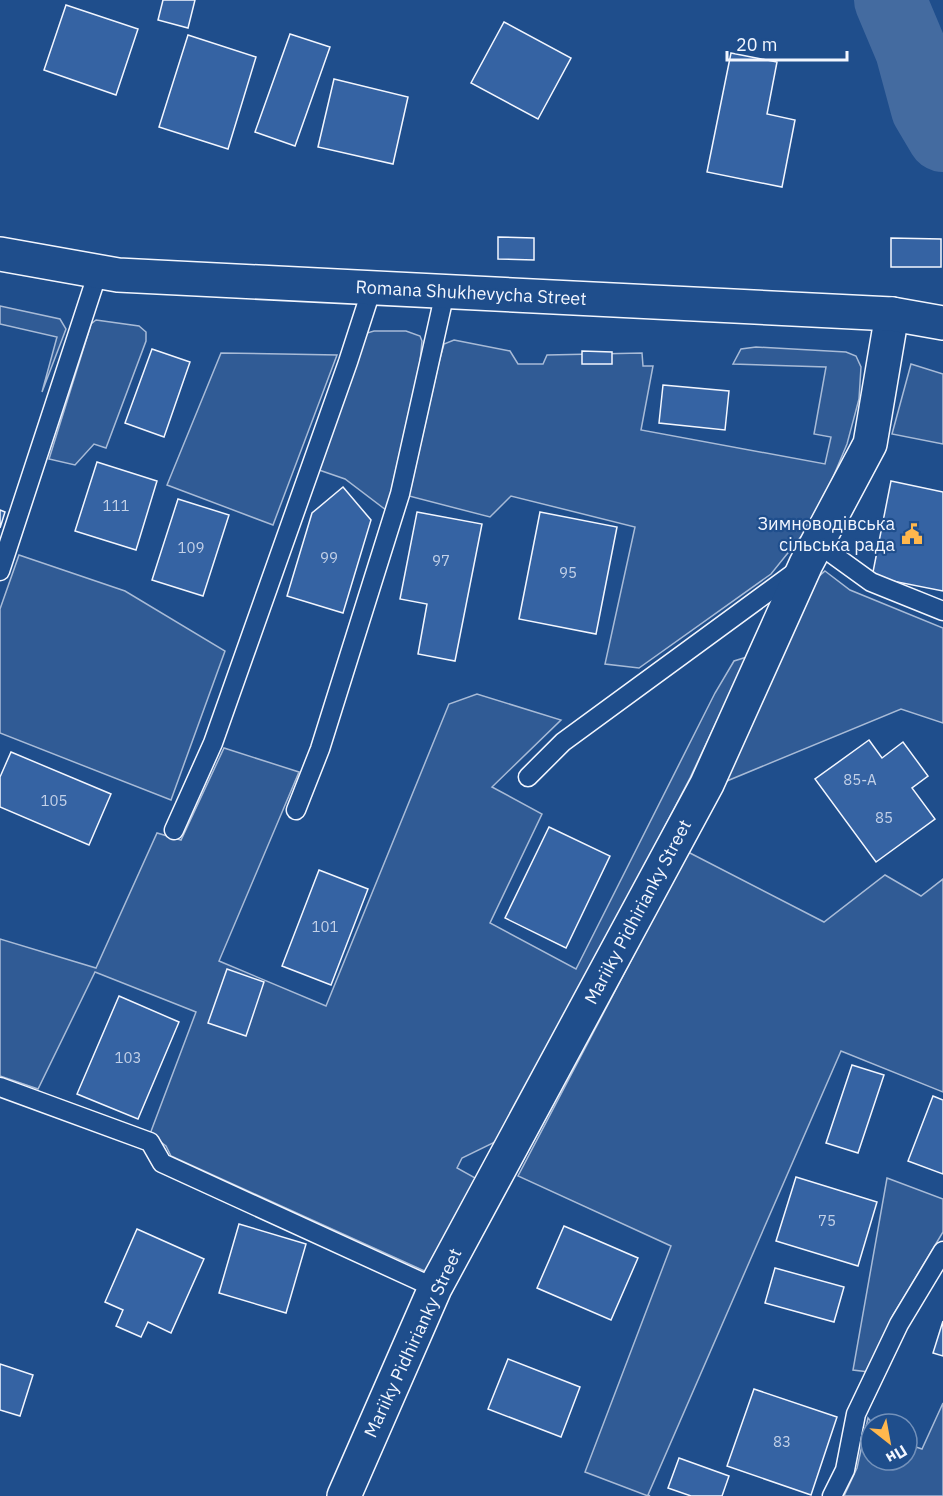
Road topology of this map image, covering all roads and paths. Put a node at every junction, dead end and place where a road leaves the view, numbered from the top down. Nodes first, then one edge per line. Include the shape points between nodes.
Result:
1 (0, 254) edge
2 (98, 272) junction
3 (372, 288) junction
4 (445, 292) junction
5 (892, 315) junction
6 (943, 323) edge
7 (812, 553) junction
8 (0, 571) edge
9 (943, 611) edge
10 (528, 777) dead end
11 (296, 810) dead end
12 (174, 830) dead end
13 (0, 1087) edge
14 (943, 1251) edge
15 (435, 1288) junction
16 (344, 1496) edge
17 (832, 1496) edge

1 - 2 street, Romana Shukhevycha Street
2 - 3 street, Romana Shukhevycha Street
2 - 8 lane
3 - 4 street, Romana Shukhevycha Street
3 - 12 lane via 213,743
4 - 5 street, Romana Shukhevycha Street
4 - 11 lane via 400,494 320,749
5 - 6 street, Romana Shukhevycha Street
5 - 7 street, Mariiky Pidhirianky Street via 870,444
7 - 9 lane
7 - 10 lane via 563,742
7 - 15 street, Mariiky Pidhirianky Street via 707,784
13 - 15 lane via 150,1142 162,1163
14 - 17 lane via 899,1324 856,1414 845,1470
15 - 16 street, Mariiky Pidhirianky Street

